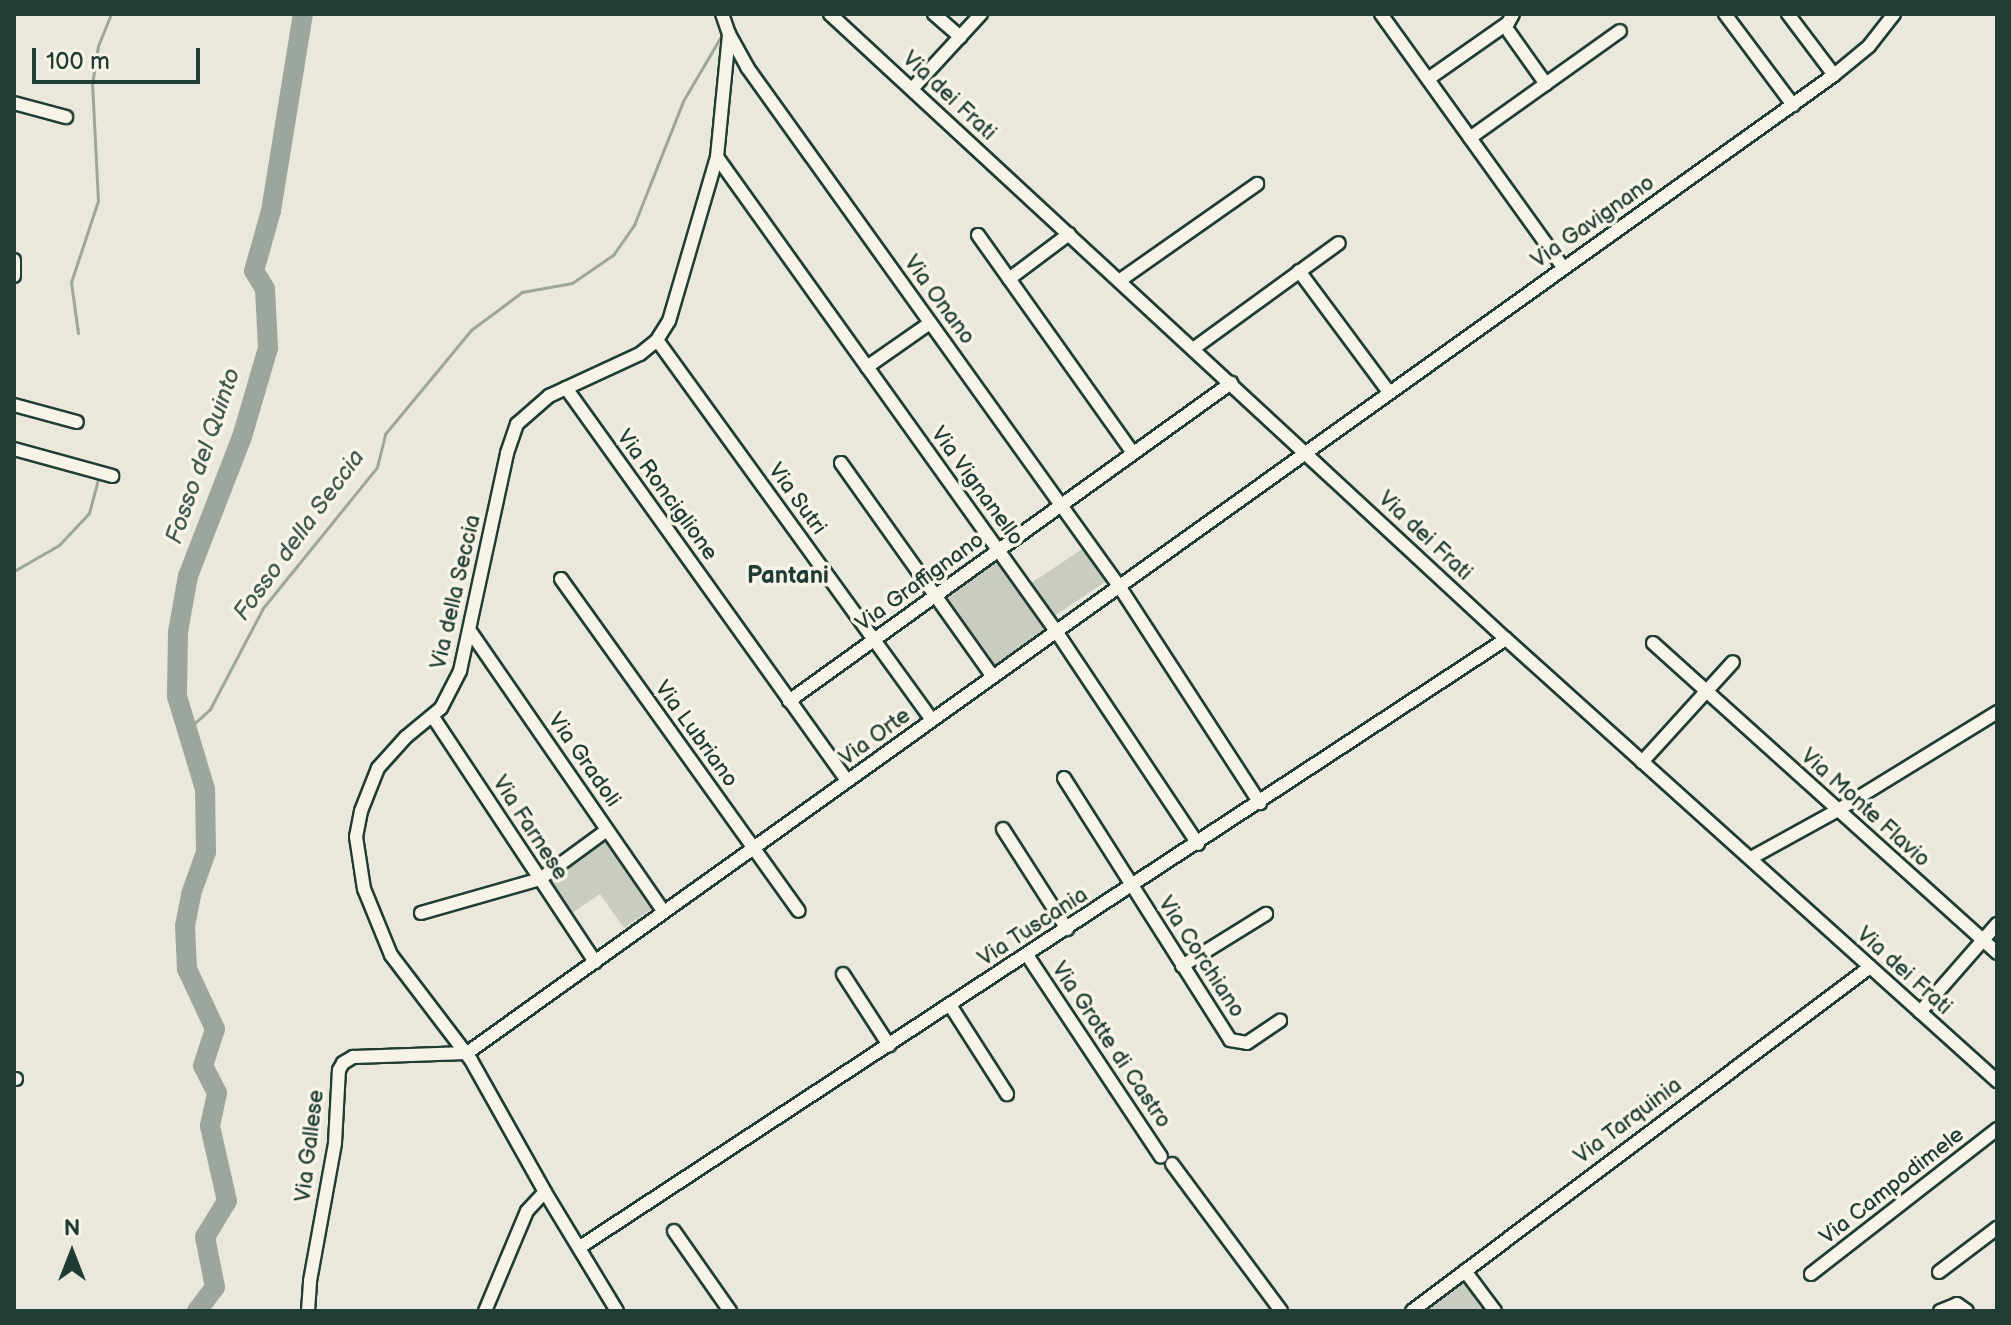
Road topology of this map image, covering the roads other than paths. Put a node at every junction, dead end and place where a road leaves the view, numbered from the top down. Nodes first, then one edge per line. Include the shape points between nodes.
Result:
1 (722, 14) edge
2 (830, 14) edge
3 (934, 14) edge
4 (981, 14) edge
5 (1381, 14) edge
6 (1513, 14) edge
7 (1725, 14) edge
8 (1788, 14) edge
9 (1894, 14) edge
10 (1620, 31) dead end
11 (1509, 32) dead end
12 (729, 34) junction
13 (960, 37) junction
14 (1834, 75) junction
15 (1428, 79) junction
16 (1546, 84) junction
17 (912, 89) junction
18 (14, 103) edge
19 (1793, 105) junction
20 (66, 117) dead end
21 (1470, 138) junction
22 (717, 157) junction
23 (1257, 184) dead end
24 (1069, 234) junction
25 (978, 235) dead end
26 (1339, 243) dead end
27 (14, 260) edge
28 (1563, 267) junction
29 (1299, 271) junction
30 (14, 276) edge
31 (1009, 279) junction
32 (1119, 281) junction
33 (930, 323) junction
34 (657, 340) junction
35 (1193, 349) junction
36 (867, 367) junction
37 (1231, 383) junction
38 (566, 388) junction
39 (1389, 392) junction
40 (14, 405) edge
41 (77, 422) dead end
42 (14, 449) edge
43 (1305, 452) junction
44 (1133, 453) junction
45 (841, 463) dead end
46 (112, 476) dead end
47 (1063, 504) junction
48 (998, 551) junction
49 (561, 579) dead end
50 (1119, 586) junction
51 (936, 595) junction
52 (470, 631) junction
53 (1056, 631) junction
54 (1506, 639) junction
55 (874, 640) junction
56 (1653, 643) dead end
57 (1733, 662) dead end
58 (993, 677) junction
59 (1706, 692) junction
60 (789, 701) junction
61 (1997, 712) edge
62 (433, 717) junction
63 (932, 720) junction
64 (1642, 762) junction
65 (1064, 778) dead end
66 (847, 781) junction
67 (1260, 803) junction
68 (1838, 810) junction
69 (1003, 829) dead end
70 (607, 830) junction
71 (1198, 844) junction
72 (754, 848) junction
73 (1751, 858) junction
74 (540, 879) junction
75 (1132, 887) junction
76 (799, 911) dead end
77 (664, 912) junction
78 (421, 913) dead end
79 (1266, 914) dead end
80 (1997, 924) edge
81 (1067, 929) junction
82 (1983, 940) junction
83 (1997, 953) edge
84 (1027, 955) junction
85 (595, 962) junction
86 (1182, 966) junction
87 (1870, 967) junction
88 (843, 974) dead end
89 (950, 1005) junction
90 (1920, 1012) junction
91 (1280, 1021) dead end
92 (889, 1045) junction
93 (467, 1053) junction
94 (1997, 1081) edge
95 (1007, 1094) dead end
96 (1997, 1129) edge
97 (545, 1192) junction
98 (1997, 1228) edge
99 (674, 1231) dead end
100 (580, 1247) junction
101 (1465, 1271) junction
102 (1939, 1272) dead end
103 (1811, 1274) dead end
104 (308, 1311) edge
105 (485, 1311) edge
106 (617, 1311) edge
107 (730, 1311) edge
108 (1281, 1311) edge
109 (1412, 1311) edge
110 (1495, 1311) edge
111 (1940, 1311) edge
112 (1967, 1311) edge

1 - 12 street, Via della Seccia
2 - 17 street, Via dei Frati
3 - 13 street
4 - 13 street
5 - 15 street
6 - 15 street via 1508,23
7 - 19 street
8 - 14 street
9 - 14 street, Via Gavignano via 1869,46
10 - 16 street
11 - 16 street
12 - 22 street, Via della Seccia
12 - 33 street, Via Onano via 747,67
13 - 17 street
14 - 19 street, Via Gavignano
15 - 21 street
16 - 21 street
17 - 24 street, Via dei Frati
18 - 20 street
19 - 28 street, Via Gavignano
21 - 28 street
22 - 34 street, Via della Seccia via 672,314
22 - 36 street, Via Vignanello
23 - 32 street
24 - 31 street
24 - 32 street, Via dei Frati
25 - 31 street
26 - 29 street
27 - 30 street
28 - 39 street, Via Gavignano
29 - 35 street
29 - 39 street
31 - 44 street
32 - 35 street, Via dei Frati
33 - 36 street
33 - 47 street, Via Onano
34 - 38 street, Via della Seccia via 627,361
34 - 55 street, Via Sutri
35 - 37 street, Via dei Frati
36 - 48 street, Via Vignanello
37 - 43 street, Via dei Frati
37 - 44 street, Via Graffignano
38 - 52 street, Via della Seccia via 529,410 512,434
38 - 60 street, Via Ronciglione
39 - 43 street, Via Gavignano
40 - 41 street
42 - 46 street
43 - 50 street, Via Orte
43 - 54 street, Via dei Frati
44 - 47 street, Via Graffignano
45 - 51 street
47 - 48 street, Via Graffignano
47 - 50 street, Via Onano
48 - 51 street, Via Graffignano
48 - 53 street, Via Vignanello
49 - 72 street, Via Lubriano
50 - 53 street, Via Orte
50 - 67 street, Via Onano
51 - 55 street, Via Graffignano
51 - 58 street
52 - 62 street, Via della Seccia via 459,674
52 - 70 street, Via Gradoli
53 - 58 street, Via Orte
53 - 71 street, Via Vignanello
54 - 64 street, Via dei Frati
54 - 67 street, Via Tuscania
55 - 60 street, Via Graffignano
55 - 63 street, Via Sutri
56 - 59 street, Via Monte Flavio
57 - 59 street
58 - 63 street, Via Orte
59 - 64 street
59 - 68 street, Via Monte Flavio
60 - 66 street, Via Ronciglione
61 - 68 street
62 - 74 street, Via Farnese
62 - 93 street, Via della Seccia via 401,741 374,775 359,817 357,858 394,959
63 - 66 street, Via Orte
64 - 73 street, Via dei Frati
65 - 75 street, Via Corchiano
66 - 72 street, Via Orte
67 - 71 street, Via Tuscania
68 - 73 street
68 - 82 street, Via Monte Flavio
69 - 81 street
70 - 74 street
70 - 77 street, Via Gradoli
71 - 75 street, Via Tuscania
72 - 76 street, Via Lubriano
72 - 77 street, Via Orte
73 - 87 street, Via dei Frati
74 - 78 street
74 - 85 street, Via Farnese
75 - 81 street, Via Tuscania
75 - 86 street, Via Corchiano
77 - 85 street, Via Orte
79 - 86 street
80 - 82 street
81 - 84 street, Via Tuscania
82 - 83 street, Via Monte Flavio
82 - 90 street
84 - 89 street, Via Tuscania
84 - 108 street, Via Grotte di Castro via 1166,1160
85 - 93 street, Via Orte
86 - 91 street, Via Corchiano via 1235,1044 1247,1043
87 - 90 street, Via dei Frati
87 - 101 street, Via Tarquinia
88 - 92 street
89 - 92 street, Via Tuscania
89 - 95 street
90 - 94 street, Via dei Frati
92 - 100 street, Via Tuscania
93 - 97 street, Via della Seccia
93 - 104 street, Via Gallese via 353,1057 341,1065 336,1137
96 - 103 street, Via Campodimele
97 - 100 street, Via della Seccia
97 - 105 street via 527,1211
98 - 102 street
99 - 107 street
100 - 106 street, Via della Seccia
101 - 109 street, Via Tarquinia
101 - 110 street
111 - 112 street via 1957,1304

